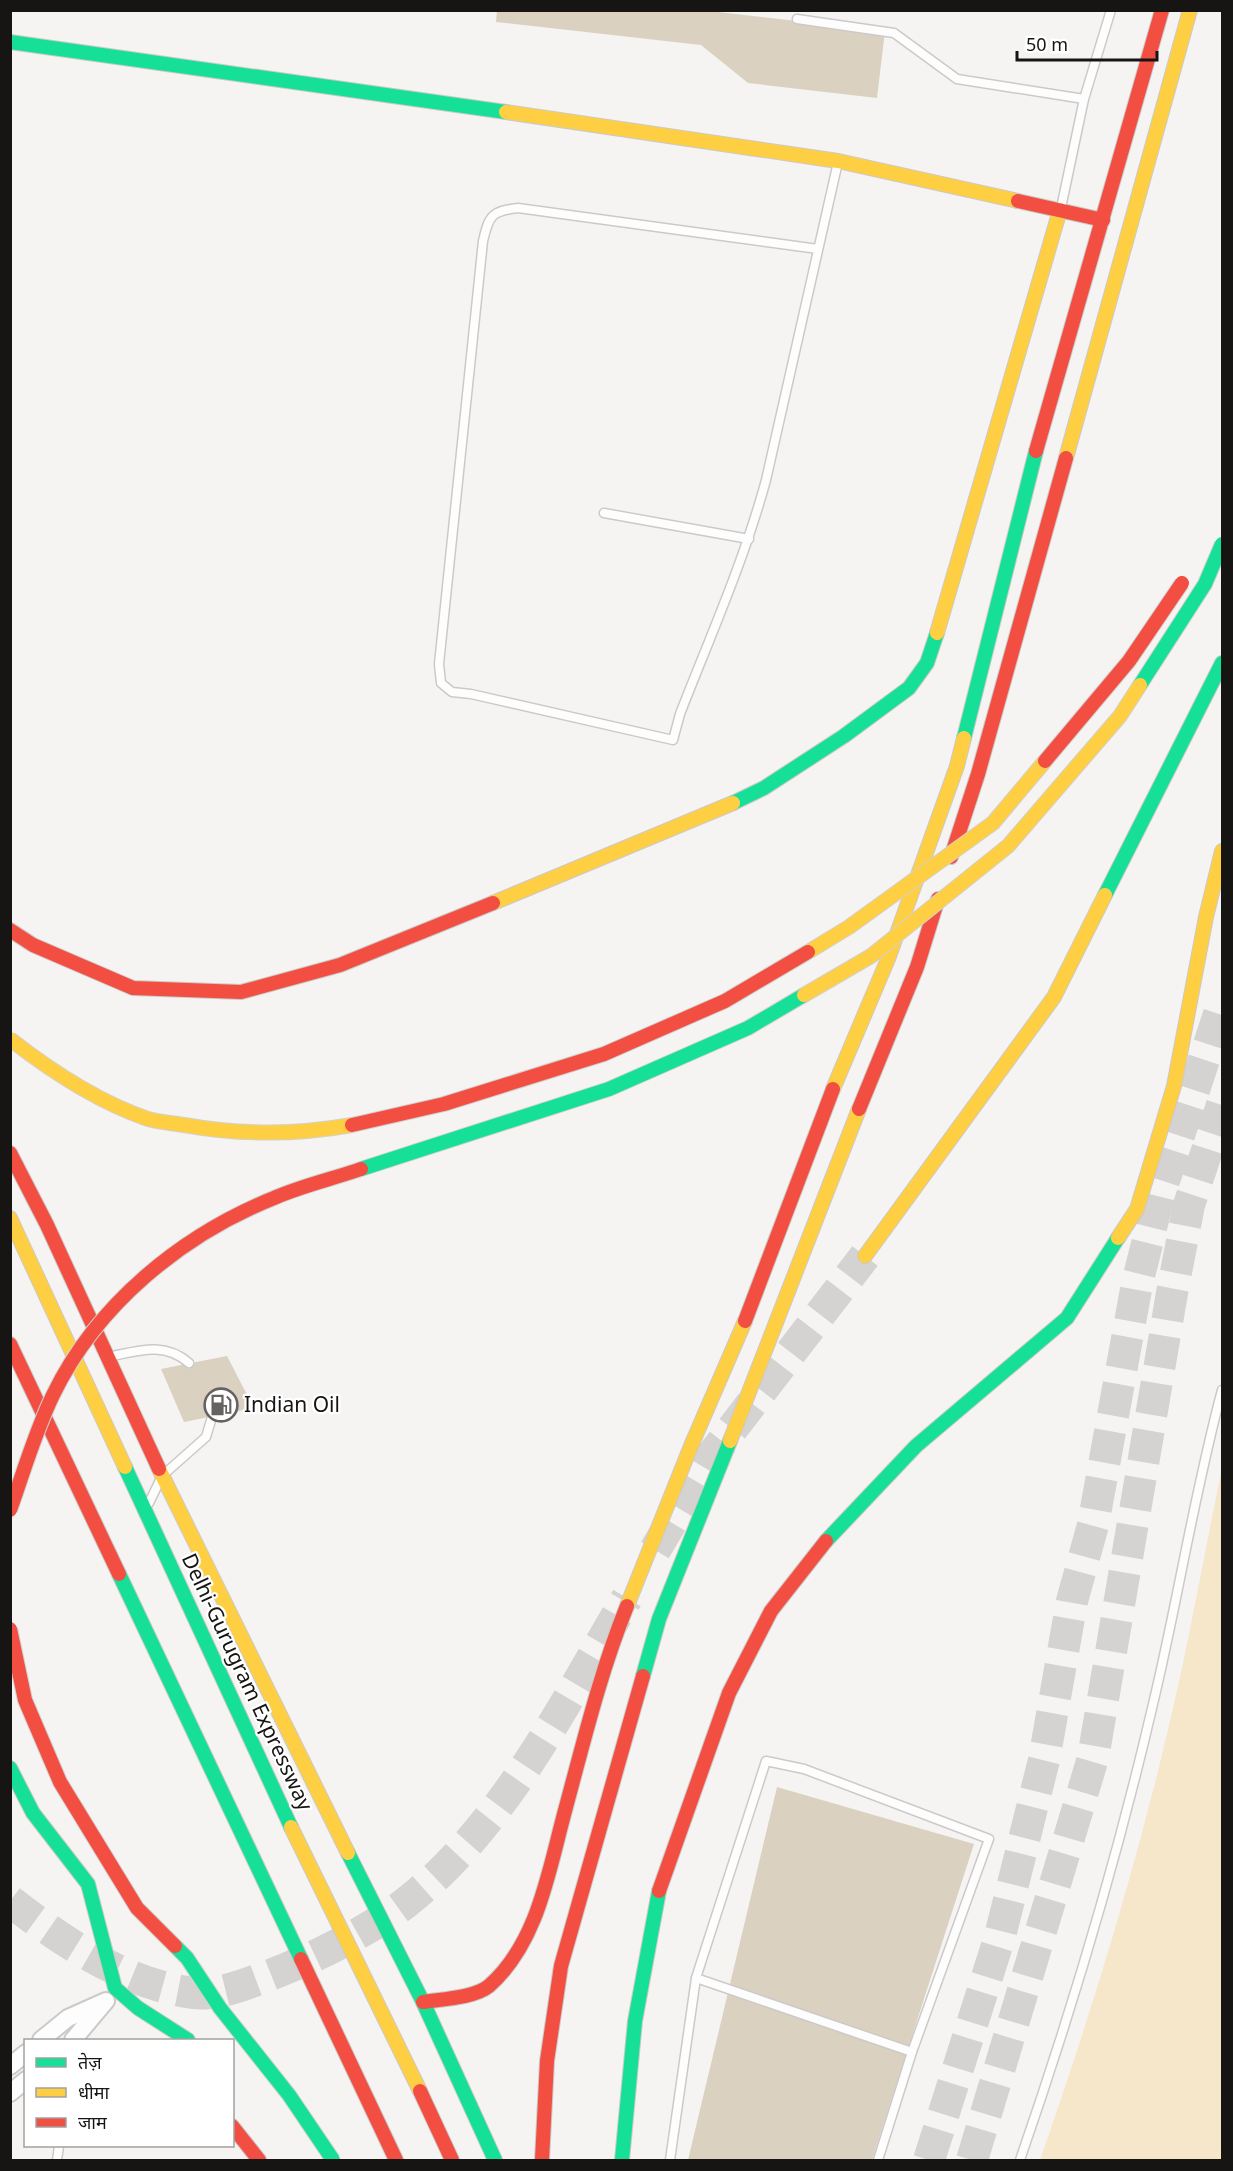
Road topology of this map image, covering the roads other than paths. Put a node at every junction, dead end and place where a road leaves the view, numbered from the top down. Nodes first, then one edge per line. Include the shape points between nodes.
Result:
1 (1111, 10) edge
2 (1162, 10) edge
3 (1190, 10) edge
4 (797, 19) dead end
5 (10, 42) edge
6 (1084, 99) junction
7 (838, 161) junction
8 (1060, 210) junction
9 (1103, 220) junction
10 (818, 249) junction
11 (604, 513) dead end
12 (749, 539) junction
13 (1219, 539) edge
14 (1202, 554) dead end
15 (1189, 573) dead end
16 (1222, 663) edge
17 (1222, 851) edge
18 (10, 930) edge
19 (10, 1039) edge
20 (10, 1153) edge
21 (10, 1218) edge
22 (865, 1256) tunnel mouth
23 (10, 1344) edge
24 (108, 1357) junction
25 (189, 1363) dead end
26 (1222, 1390) edge
27 (212, 1417) dead end
28 (162, 1476) junction
29 (10, 1510) edge
30 (145, 1511) junction
31 (10, 1629) edge
32 (10, 1768) edge
33 (696, 1978) junction
34 (111, 1994) junction
35 (423, 2002) junction
36 (42, 2039) edge
37 (75, 2039) edge
38 (186, 2039) edge
39 (912, 2052) junction
40 (24, 2055) edge
41 (10, 2066) edge
42 (24, 2082) edge
43 (10, 2093) edge
44 (234, 2129) edge
45 (259, 2160) edge
46 (333, 2160) edge
47 (396, 2160) edge
48 (452, 2160) edge
49 (495, 2160) edge
50 (542, 2160) edge
51 (622, 2160) edge
52 (670, 2160) edge
53 (878, 2160) edge
54 (1020, 2160) edge

1 - 6 lane
2 - 9 main road
3 - 50 main road via 978,774 917,967 659,1619 561,1966 547,2061
4 - 6 lane via 894,33 957,79
5 - 7 main road
6 - 8 lane
7 - 8 main road
7 - 10 lane
8 - 9 main road
8 - 18 main road via 927,663 909,688 844,736 764,788 717,812 340,965 267,987 241,992 133,988 33,945
9 - 35 main road via 1025,491 957,766 888,959 831,1095 757,1294 624,1614 523,1946 488,1987
10 - 12 lane
10 - 12 lane via 518,208 499,210 488,221 439,664 441,683 452,692 672,740
11 - 12 lane
13 - 14 main road
13 - 29 main road, bridge via 1205,584 1120,717 1008,846 871,956 748,1028 609,1089 274,1197 214,1227 168,1257 88,1341 62,1378
15 - 19 main road, bridge via 1129,661 993,823 849,927 725,1001 604,1054 376,1121 320,1131 228,1133 149,1119 51,1070
16 - 22 main road via 1054,997
17 - 51 main road via 1174,1086 1137,1209 1067,1318 916,1446 838,1525 771,1611 729,1694 652,1915 626,2101
20 - 24 main road
21 - 30 main road, Delhi-Gurugram Expressway
23 - 47 main road
24 - 25 lane via 156,1348 175,1353
24 - 28 main road
26 - 54 lane via 1120,1842 1074,2002
27 - 28 lane via 206,1437
28 - 30 lane
28 - 35 main road
30 - 48 main road, Delhi-Gurugram Expressway via 312,1873 374,1993
31 - 46 main road, bridge via 25,1700 60,1782 137,1908 187,1958
32 - 34 main road via 33,1813 88,1884
33 - 39 lane
33 - 39 lane via 766,1761 804,1768 989,1839
33 - 52 lane
34 - 36 street via 68,2018
34 - 37 street
34 - 38 main road
35 - 49 main road
39 - 53 lane
40 - 41 street
42 - 43 street
44 - 45 main road

